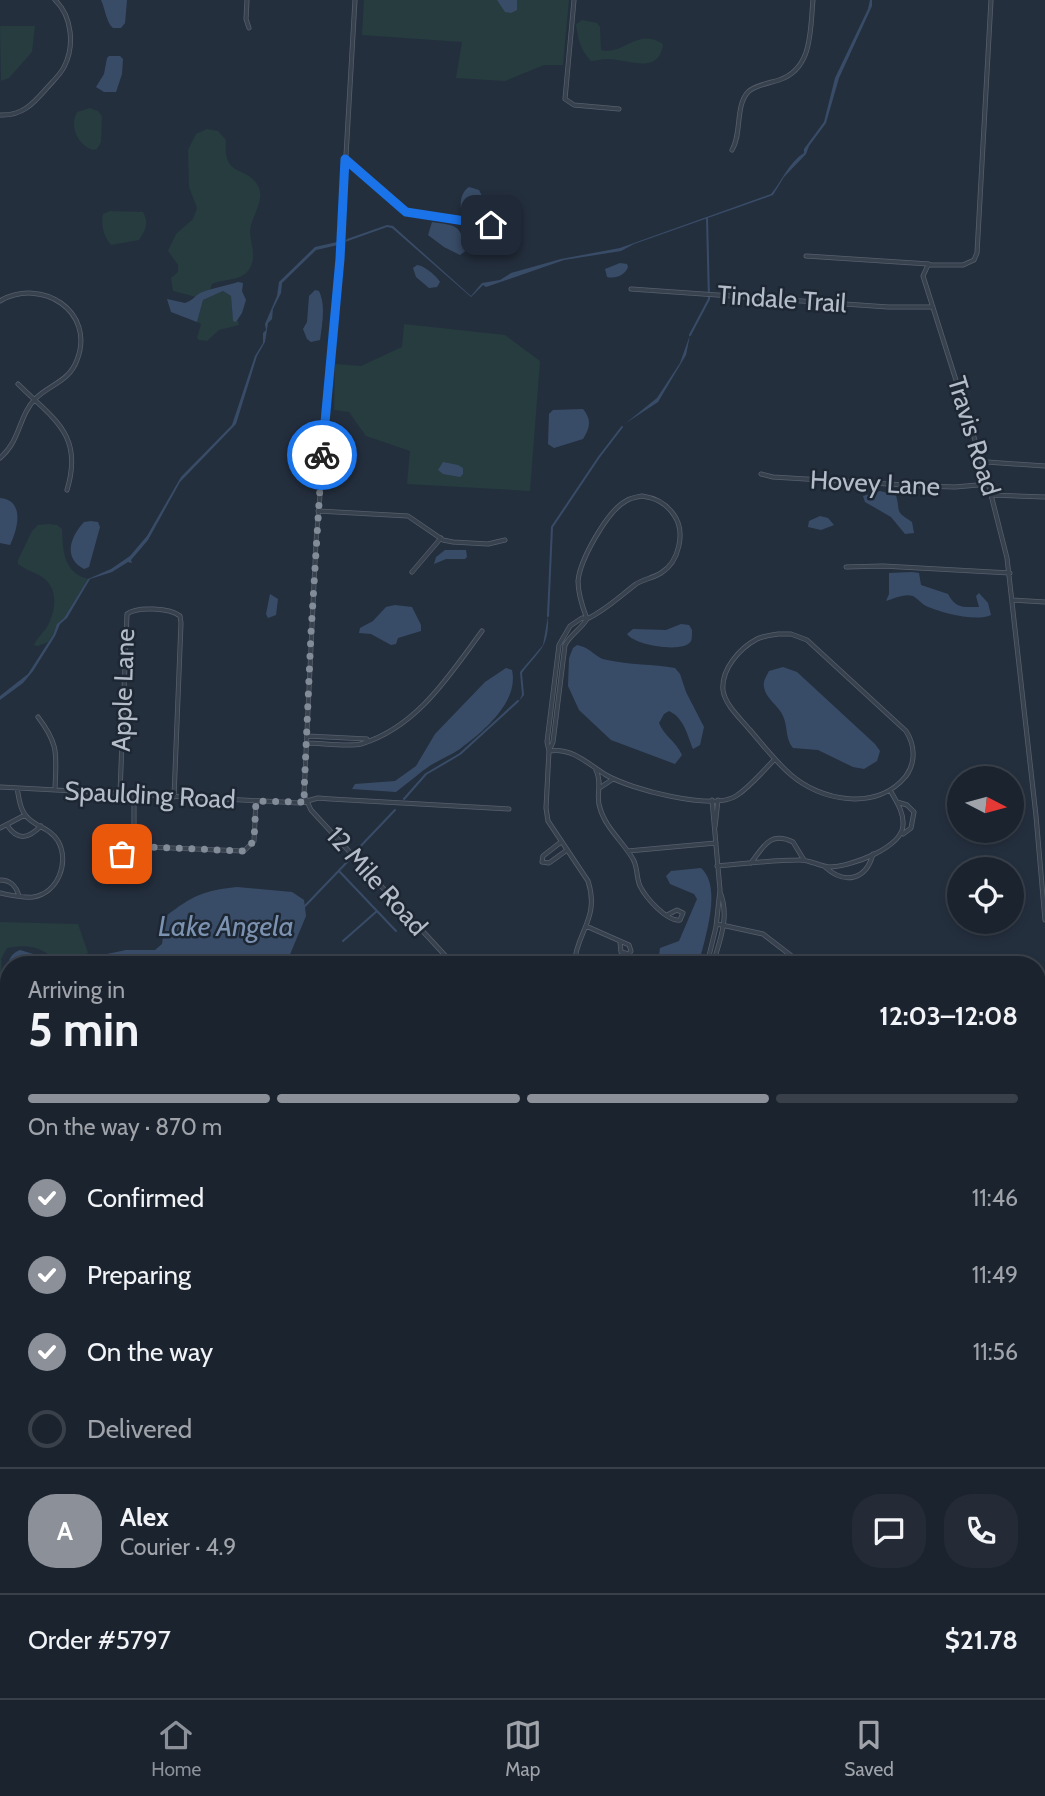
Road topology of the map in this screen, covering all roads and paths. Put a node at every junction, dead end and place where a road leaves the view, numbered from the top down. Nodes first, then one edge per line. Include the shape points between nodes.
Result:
1 (55, 0) edge
2 (247, 0) edge
3 (355, 0) edge
4 (574, 0) edge
5 (813, 0) edge
6 (991, 0) edge
7 (249, 28) dead end
8 (619, 109) dead end
9 (0, 115) edge
10 (732, 150) dead end
11 (345, 159) junction
12 (491, 225) dead end
13 (806, 256) dead end
14 (931, 264) junction
15 (631, 289) dead end
16 (0, 301) edge
17 (933, 307) junction
18 (18, 384) dead end
19 (34, 400) junction
20 (0, 458) edge
21 (983, 464) junction
22 (1045, 466) edge
23 (761, 474) dead end
24 (989, 484) junction
25 (67, 490) dead end
26 (992, 495) junction
27 (1045, 497) edge
28 (318, 511) junction
29 (441, 538) junction
30 (505, 540) dead end
31 (846, 567) dead end
32 (412, 572) dead end
33 (1010, 573) junction
34 (1013, 600) junction
35 (1045, 602) edge
36 (587, 619) junction
37 (482, 631) dead end
38 (38, 717) dead end
39 (307, 736) junction
40 (333, 737) junction
41 (367, 740) junction
42 (306, 743) junction
43 (333, 743) junction
44 (549, 751) junction
45 (775, 759) junction
46 (596, 768) junction
47 (613, 779) junction
48 (0, 787) edge
49 (601, 787) junction
50 (17, 788) junction
51 (55, 790) junction
52 (890, 790) junction
53 (120, 793) junction
54 (134, 794) junction
55 (174, 797) junction
56 (712, 800) junction
57 (718, 800) junction
58 (256, 801) junction
59 (306, 802) junction
60 (897, 802) junction
61 (509, 809) dead end
62 (25, 815) junction
63 (7, 825) junction
64 (41, 826) junction
65 (0, 828) edge
66 (715, 829) junction
67 (901, 835) junction
68 (135, 842) junction
69 (561, 842) junction
70 (716, 843) junction
71 (567, 850) junction
72 (643, 850) junction
73 (628, 851) junction
74 (122, 854) dead end
75 (873, 854) junction
76 (804, 860) junction
77 (635, 863) junction
78 (751, 863) junction
79 (717, 866) junction
80 (823, 866) junction
81 (0, 880) edge
82 (720, 890) junction
83 (0, 893) edge
84 (19, 896) junction
85 (667, 915) dead end
86 (1045, 920) edge
87 (717, 924) junction
88 (724, 925) junction
89 (586, 926) junction
90 (620, 942) dead end
91 (446, 956) edge
92 (575, 956) edge
93 (709, 956) edge
94 (715, 956) edge
95 (792, 956) edge

1 - 9 street via 70,26 65,65 31,106
2 - 7 street
3 - 11 street, 12 Mile Road
4 - 8 street via 565,99 573,105
5 - 10 street via 807,52 799,69 747,93
6 - 14 street via 977,253 967,264
11 - 12 street via 406,212
11 - 28 street, 12 Mile Road
13 - 14 street
14 - 17 street, Travis Road via 923,276
15 - 17 street, Tindale Trail
16 - 19 street via 21,292 48,295 68,309 79,328 74,368
17 - 21 street, Travis Road
18 - 19 street
19 - 20 street via 16,441
19 - 25 street via 67,436 73,454
21 - 22 street
21 - 24 street, Travis Road
23 - 24 street, Hovey Lane via 921,486
24 - 26 street, Travis Road
26 - 27 street
26 - 33 street, Travis Road
28 - 29 street via 408,516
28 - 39 street, 12 Mile Road
29 - 30 street via 467,543
29 - 32 street
31 - 33 street
33 - 34 street, Travis Road
34 - 35 street
34 - 86 street, Travis Road
36 - 36 street via 659,574 673,560 680,533 663,503 642,496 622,502 589,548 578,583
36 - 44 street via 565,645
37 - 41 street via 443,684 401,726
38 - 51 street via 56,747
39 - 40 street
39 - 42 street, 12 Mile Road
40 - 41 street
40 - 43 street
41 - 43 street
42 - 43 street
42 - 59 street, 12 Mile Road
44 - 46 street via 568,751
44 - 69 street via 546,808
45 - 52 street via 810,788 835,797 862,800
45 - 52 street via 728,703 723,689 732,659 757,638 791,634 807,640 911,738 912,764
45 - 57 street via 735,797
46 - 47 street
46 - 49 street
47 - 49 street
47 - 56 street via 649,793
48 - 50 street, Spaulding Road
49 - 73 street via 600,809
50 - 51 street, Spaulding Road
50 - 62 street
51 - 53 street, Spaulding Road
52 - 60 street
53 - 54 street, Spaulding Road
53 - 55 street, Apple Lane via 127,614 135,609 172,611 181,618
54 - 55 street, Spaulding Road
54 - 68 street
55 - 58 street, Spaulding Road
56 - 57 street
56 - 66 street
57 - 66 street
58 - 59 street, Spaulding Road
58 - 68 street via 254,841 244,851 147,847
59 - 61 street, Spaulding Road via 318,798
59 - 91 street, 12 Mile Road
60 - 67 street via 903,816
60 - 67 street via 907,805 914,815 912,828
62 - 63 street
62 - 64 street
63 - 64 street via 13,834 24,838
63 - 65 street
64 - 84 street via 51,831 63,857 58,879 40,895
66 - 70 street
67 - 75 street
68 - 74 street
69 - 71 street
69 - 71 street via 542,856 542,862 549,863
70 - 72 street
70 - 79 street
71 - 89 street via 591,890 592,910
72 - 73 street
72 - 77 street
73 - 77 street
75 - 80 street via 843,866
75 - 80 street via 865,872 853,878 833,874
76 - 78 street
76 - 78 street via 793,842 778,838 768,841
76 - 80 street
77 - 85 street via 643,891
78 - 79 street
79 - 82 street
81 - 84 street via 11,882
82 - 87 street
82 - 88 street
83 - 84 street
87 - 88 street
87 - 93 street
88 - 94 street
88 - 95 street via 763,934
89 - 90 street
89 - 92 street

